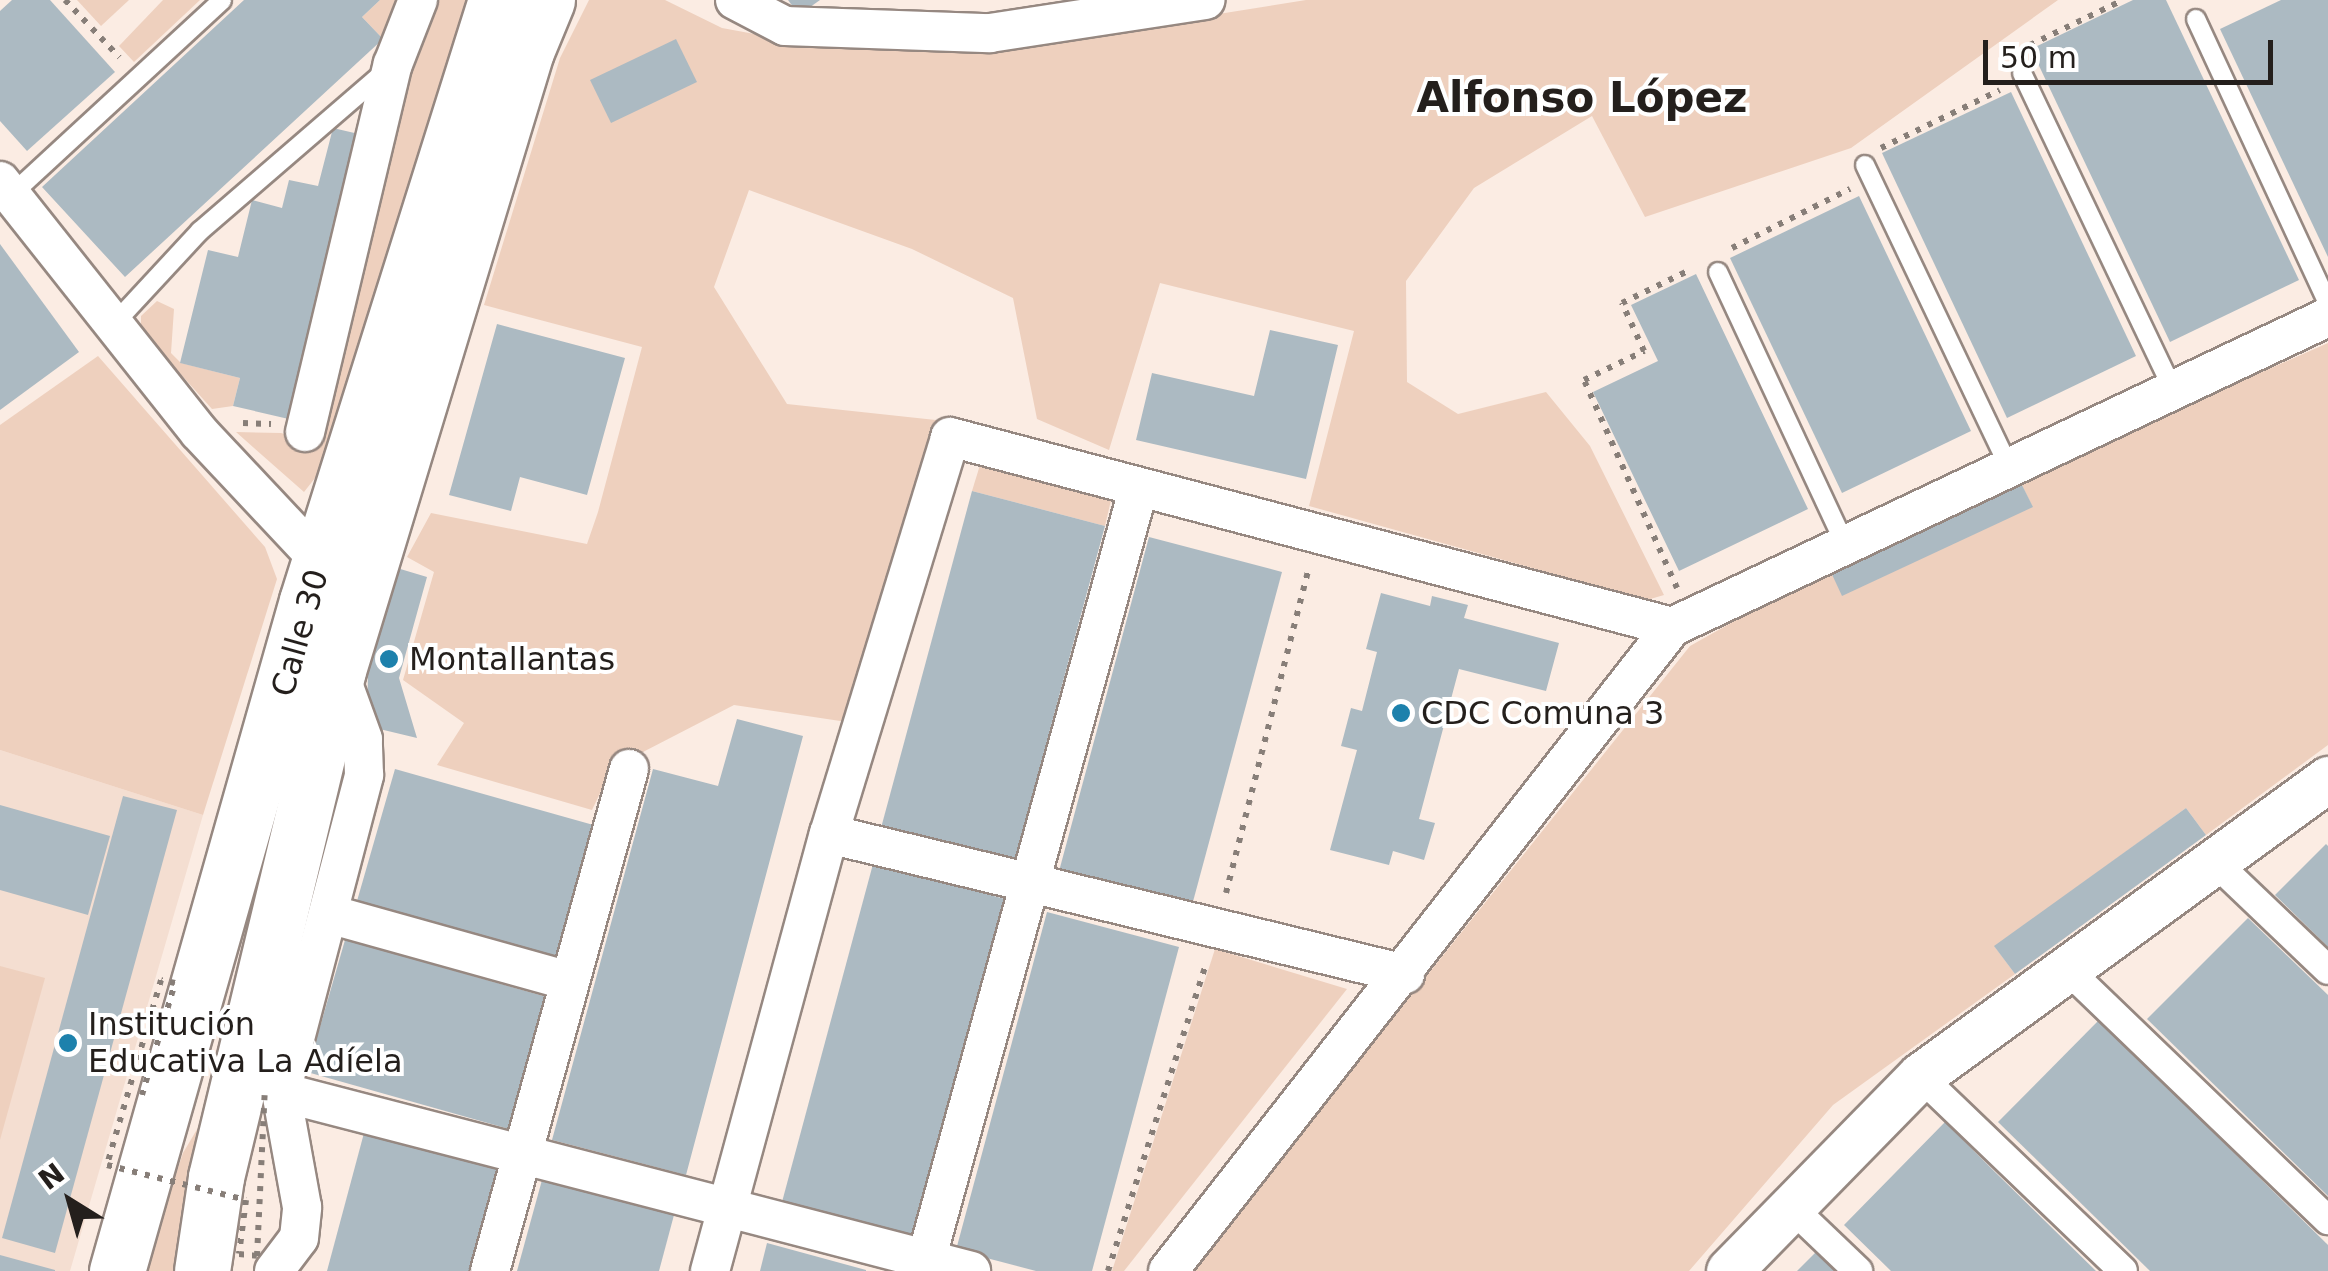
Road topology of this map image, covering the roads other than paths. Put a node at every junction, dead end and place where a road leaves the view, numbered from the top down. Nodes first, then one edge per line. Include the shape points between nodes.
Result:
1 (222, 0) edge
2 (418, 0) edge
3 (496, 0) edge
4 (548, 0) edge
5 (735, 0) edge
6 (1205, 0) edge
7 (2196, 20) dead end
8 (393, 64) junction
9 (2022, 72) road end
10 (1865, 166) road end
11 (6, 188) edge
12 (1718, 272) road end
13 (2328, 304) edge
14 (2328, 317) edge
15 (110, 327) junction
16 (2174, 390) junction
17 (305, 432) road end
18 (2008, 464) junction
19 (1139, 487) junction
20 (1845, 544) junction
21 (320, 561) junction
22 (1681, 623) junction
23 (338, 670) junction
24 (629, 769) dead end
25 (2328, 780) edge
26 (829, 834) junction
27 (2216, 862) junction
28 (1030, 888) junction
29 (328, 914) junction
30 (2328, 970) edge
31 (2070, 972) junction
32 (1405, 974) junction
33 (569, 982) junction
34 (1920, 1076) junction
35 (273, 1090) junction
36 (520, 1155) junction
37 (1788, 1204) junction
38 (727, 1212) junction
39 (2328, 1220) edge
40 (924, 1265) edge
41 (117, 1271) edge
42 (202, 1271) edge
43 (274, 1271) edge
44 (490, 1271) edge
45 (710, 1271) edge
46 (971, 1271) edge
47 (1168, 1271) edge
48 (1729, 1271) edge
49 (1858, 1271) edge
50 (2123, 1271) edge

1 - 11 lane
2 - 8 street
3 - 21 main road, Calle 30
4 - 23 main road, Calle 30 via 526,51
5 - 6 street via 784,26 990,34
7 - 13 lane
8 - 15 lane via 200,231
8 - 17 street
9 - 16 lane
10 - 18 lane
11 - 15 street
12 - 20 lane
14 - 16 street
15 - 21 street
16 - 18 street
18 - 20 street
19 - 22 street
19 - 26 street via 950,438
19 - 28 street
20 - 22 street
21 - 41 main road, Calle 30
22 - 32 street
23 - 29 street via 363,740 364,774
23 - 42 main road, Calle 30 via 216,1177
24 - 33 street
25 - 27 street
26 - 28 street
26 - 38 street
27 - 30 street
27 - 31 street
28 - 32 street
28 - 40 street
29 - 33 street
29 - 35 street
31 - 34 street
31 - 39 street
32 - 47 street
33 - 36 street
34 - 37 street
34 - 50 street
35 - 36 street
35 - 43 street via 302,1207 298,1238
36 - 38 street
36 - 44 street
37 - 48 street
37 - 49 street
38 - 40 street
38 - 45 street
40 - 46 street

